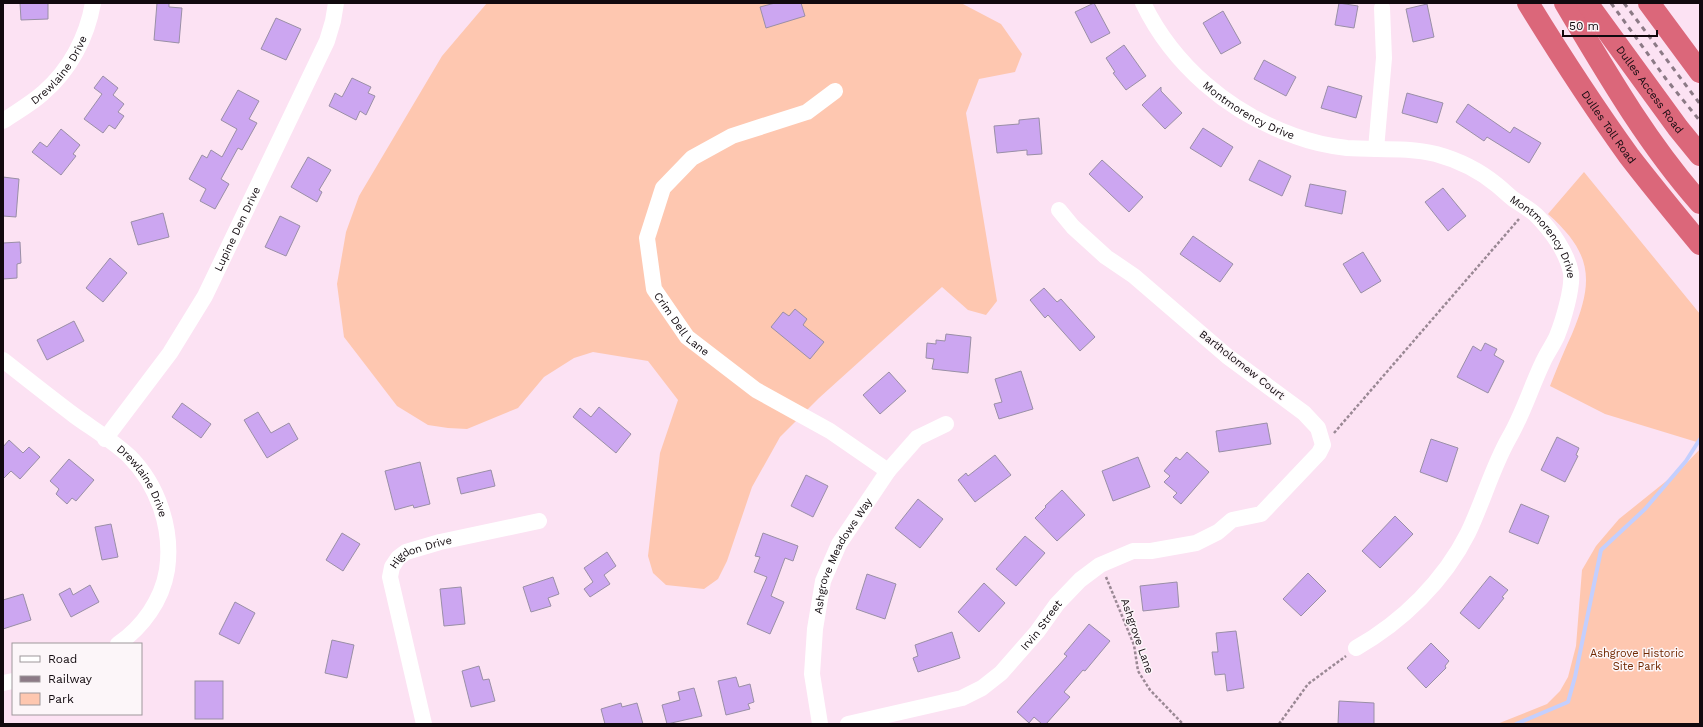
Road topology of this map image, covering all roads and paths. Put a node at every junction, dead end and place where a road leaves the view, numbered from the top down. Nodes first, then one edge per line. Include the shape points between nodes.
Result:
1 (93, 3) edge
2 (336, 3) edge
3 (1143, 3) edge
4 (1528, 3) edge
5 (1565, 3) edge
6 (1587, 3) edge
7 (1649, 3) edge
8 (1382, 8) dead end
9 (1700, 72) edge
10 (836, 91) dead end
11 (3, 121) edge
12 (1376, 149) junction
13 (1700, 155) edge
14 (1700, 203) edge
15 (1528, 209) junction
16 (1059, 210) dead end
17 (1700, 244) edge
18 (3, 360) edge
19 (946, 424) dead end
20 (105, 439) junction
21 (1323, 446) junction
22 (888, 471) junction
23 (539, 521) dead end
24 (1100, 565) junction
25 (119, 643) edge
26 (1356, 648) joint
27 (424, 724) edge
28 (820, 724) edge
29 (848, 724) edge
30 (1183, 724) edge
31 (1279, 724) edge

1 - 11 street, Drewlaine Drive via 81,42 59,78 43,94
2 - 20 street, Lupine Den Drive via 327,41 205,296 170,353
3 - 12 street, Montmorency Drive via 1174,53 1214,92 1234,107 1260,121 1321,144
4 - 17 highway, Dulles Toll Road via 1625,150
5 - 14 highway via 1630,109
6 - 13 highway, Dulles Access Road via 1664,110
7 - 9 highway
8 - 12 street via 1384,58
10 - 22 street, Crim Dell Lane via 808,112 732,136 692,158 662,188 647,238 654,290 687,337 756,390 830,431
12 - 15 street, Montmorency Drive via 1414,150 1456,161 1483,175
15 - 21 path
15 - 26 street, Montmorency Drive via 1551,231 1564,254 1571,274 1568,301 1556,336 1502,452 1469,532 1456,555 1420,599 1377,637
16 - 21 street, Bartholomew Court via 1106,257 1134,276 1227,356 1304,413 1318,428
18 - 20 street, Drewlaine Drive
19 - 22 street, Ashgrove Meadows Way via 918,438
20 - 25 street, Drewlaine Drive via 129,457 150,484 165,520 168,544 166,578 160,596 138,627
21 - 24 street, Irvin Street via 1261,514 1232,520 1218,532 1196,543 1151,551 1134,551
22 - 28 street, Ashgrove Meadows Way via 839,544 824,580 815,629 812,674
23 - 27 street, Higdon Drive via 440,542 406,552 392,567 390,577
24 - 29 street, Irvin Street via 1080,580 1001,673 982,688 962,698
24 - 30 path, Ashgrove Lane via 1115,595 1134,645 1138,671 1150,690
26 - 31 path via 1308,684

